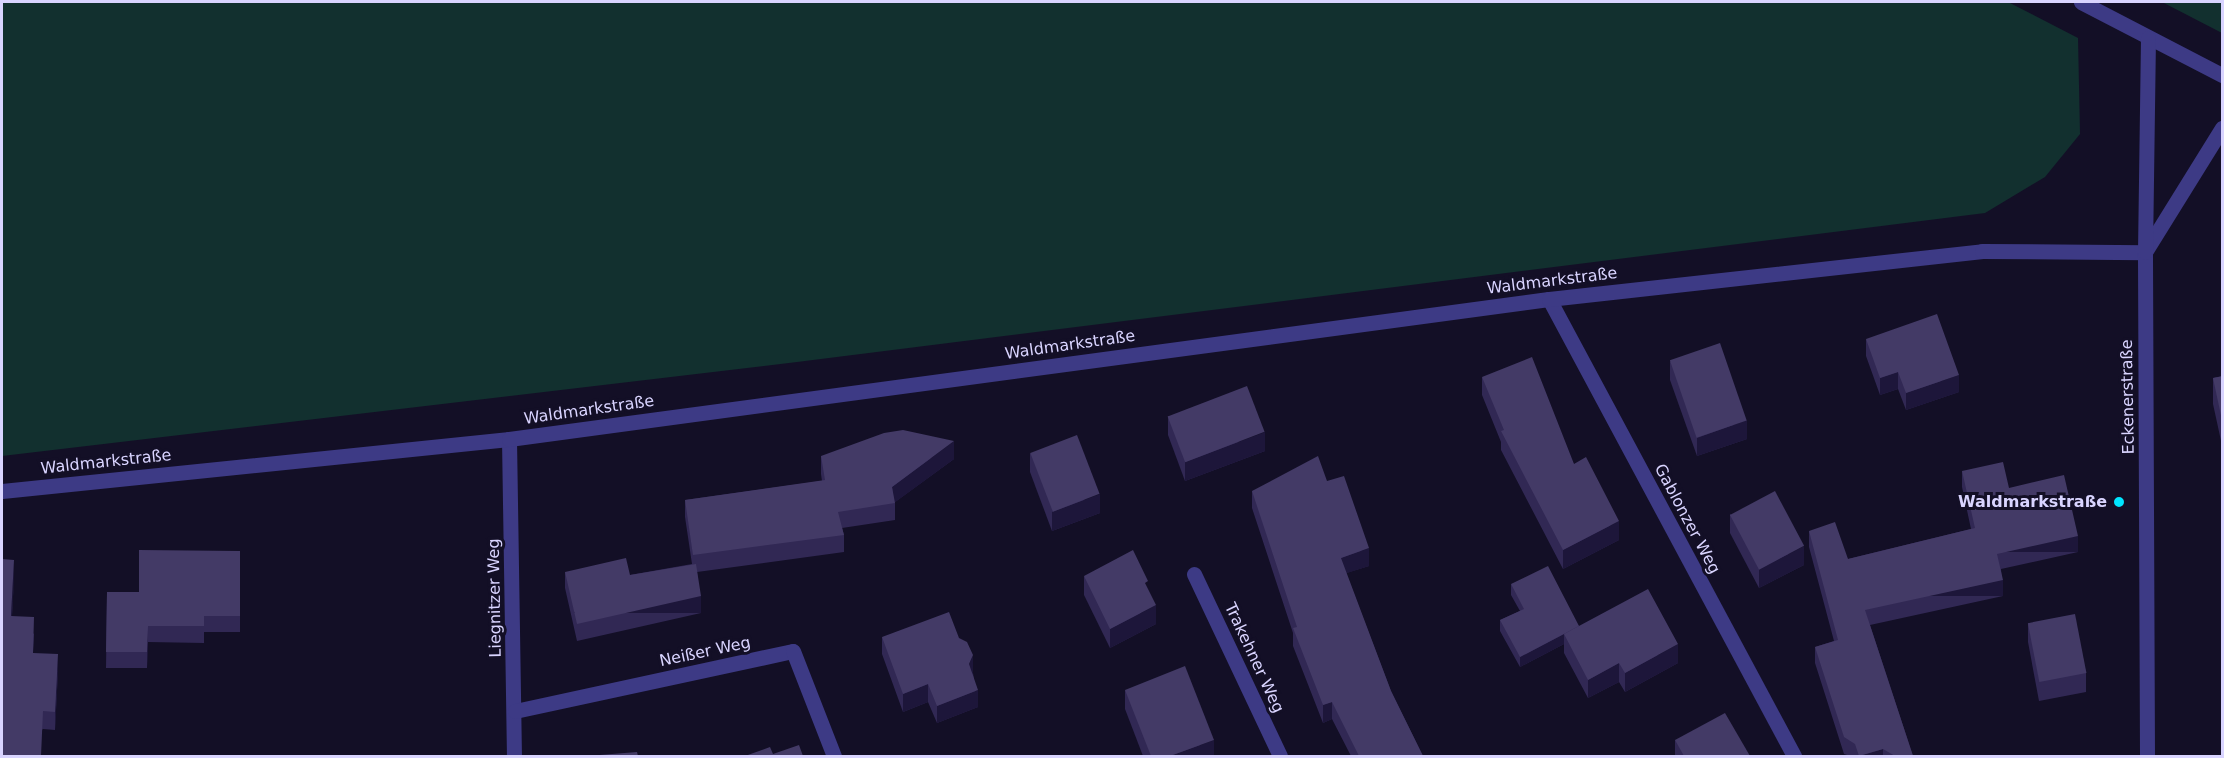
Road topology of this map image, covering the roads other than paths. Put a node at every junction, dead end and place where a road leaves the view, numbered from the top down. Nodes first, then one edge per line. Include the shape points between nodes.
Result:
1 (2080, 2) edge
2 (2148, 38) junction
3 (2223, 75) edge
4 (2223, 128) edge
5 (2145, 252) junction
6 (1549, 299) junction
7 (509, 439) junction
8 (2, 491) edge
9 (1194, 574) dead end
10 (515, 711) junction
11 (514, 756) edge
12 (834, 756) edge
13 (1280, 756) edge
14 (1794, 756) edge
15 (2147, 756) edge

1 - 2 street
2 - 3 street
2 - 5 street, Eckenerstraße
4 - 5 street
5 - 6 street, Waldmarkstraße via 1982,250
5 - 15 street, Eckenerstraße
6 - 7 street, Waldmarkstraße
6 - 14 street, Gablonzer Weg
7 - 8 street, Waldmarkstraße
7 - 10 street, Liegnitzer Weg
9 - 13 street, Trakehner Weg
10 - 11 street, Liegnitzer Weg
10 - 12 street, Neißer Weg via 793,651

